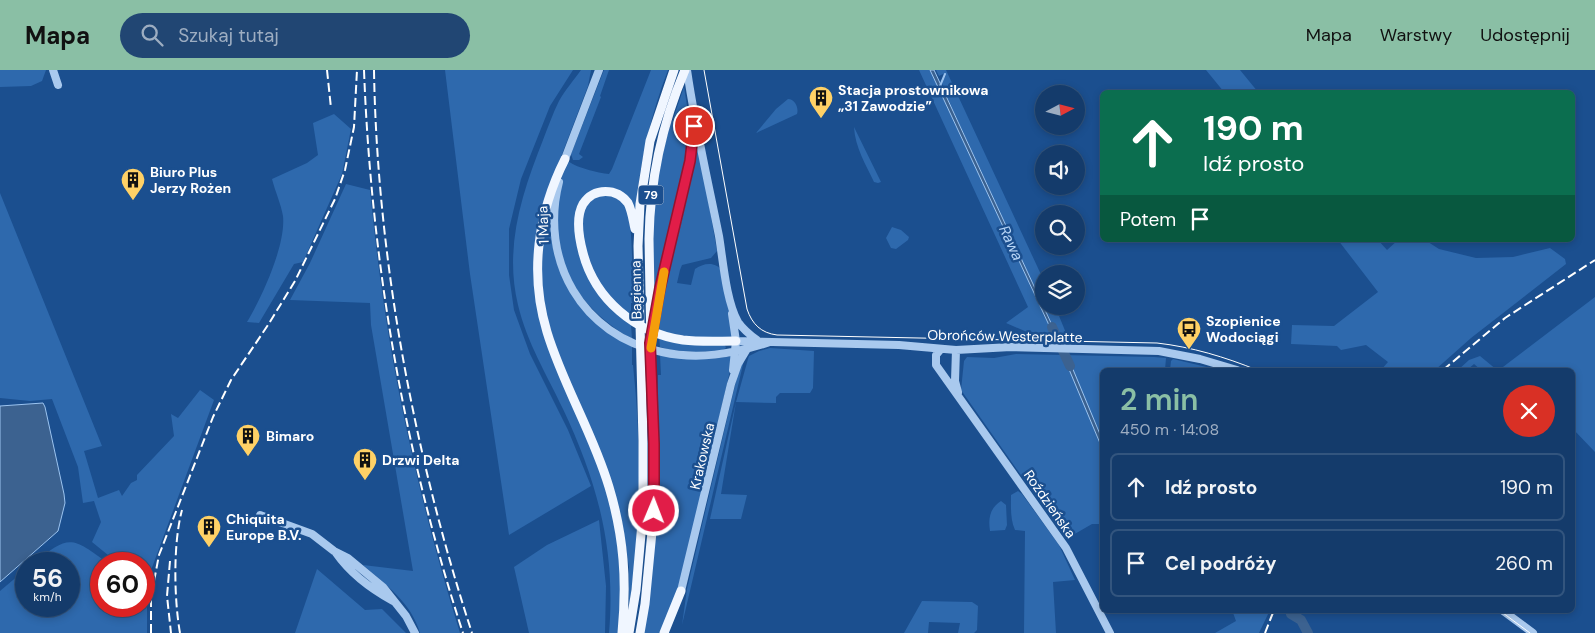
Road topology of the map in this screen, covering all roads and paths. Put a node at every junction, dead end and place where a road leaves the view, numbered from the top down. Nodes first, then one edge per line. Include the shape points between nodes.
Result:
1 (53, 70) edge
2 (599, 70) edge
3 (674, 70) edge
4 (686, 70) edge
5 (58, 85) dead end
6 (694, 116) junction
7 (564, 159) junction
8 (638, 246) junction
9 (730, 297) junction
10 (653, 309) junction
11 (757, 340) junction
12 (736, 341) junction
13 (771, 342) junction
14 (647, 345) junction
15 (924, 348) junction
16 (747, 349) junction
17 (941, 349) junction
18 (956, 350) junction
19 (734, 353) junction
20 (936, 365) junction
21 (1231, 368) edge
22 (731, 384) junction
23 (959, 397) junction
24 (260, 515) dead end
25 (681, 591) joint
26 (1506, 613) edge
27 (415, 633) edge
28 (622, 633) edge
29 (629, 633) edge
30 (640, 633) edge
31 (664, 633) edge
32 (1110, 633) edge
33 (1533, 633) edge

1 - 5 street
2 - 7 street, 1 Maja
3 - 8 main road, Bagienna / 79 via 654,124 647,154
4 - 6 street
4 - 10 main road, Bagienna / 79 via 661,141 652,187 649,239
6 - 9 street
6 - 10 main road via 690,161
7 - 14 street, 1 Maja via 554,202 553,223 556,251 563,272 575,295 595,318 618,335
7 - 28 main road via 541,226 538,291 556,359 596,450 616,512 625,576
8 - 12 main road via 631,210 622,198 609,191 589,198 580,217 581,243 592,276 612,304 632,321 668,337
8 - 29 main road, Bagienna / 79 via 644,477 642,534
9 - 11 street via 738,321
9 - 12 street, Krakowska
10 - 14 main road
11 - 12 street, Obrońców Westerplatte
11 - 13 street, Obrońców Westerplatte
12 - 19 street, Krakowska
13 - 15 street, Obrońców Westerplatte
13 - 16 street, Obrońców Westerplatte
14 - 19 street, Obrońców Westerplatte via 662,352 692,355
14 - 30 main road via 651,372 653,533
15 - 17 street, Obrońców Westerplatte
15 - 20 street, Roździeńska
16 - 19 street, Obrońców Westerplatte
16 - 22 street, Krakowska
17 - 18 street, Obrońców Westerplatte
17 - 20 street via 936,355
18 - 21 street, Obrońców Westerplatte via 1011,347 1164,352
18 - 23 street, Roździeńska via 955,381
19 - 22 street, Krakowska
20 - 23 street, Roździeńska
22 - 25 street, Krakowska
23 - 32 street, Roździeńska via 1066,548
24 - 27 street via 321,540 378,593 394,602
25 - 31 main road
26 - 33 street

